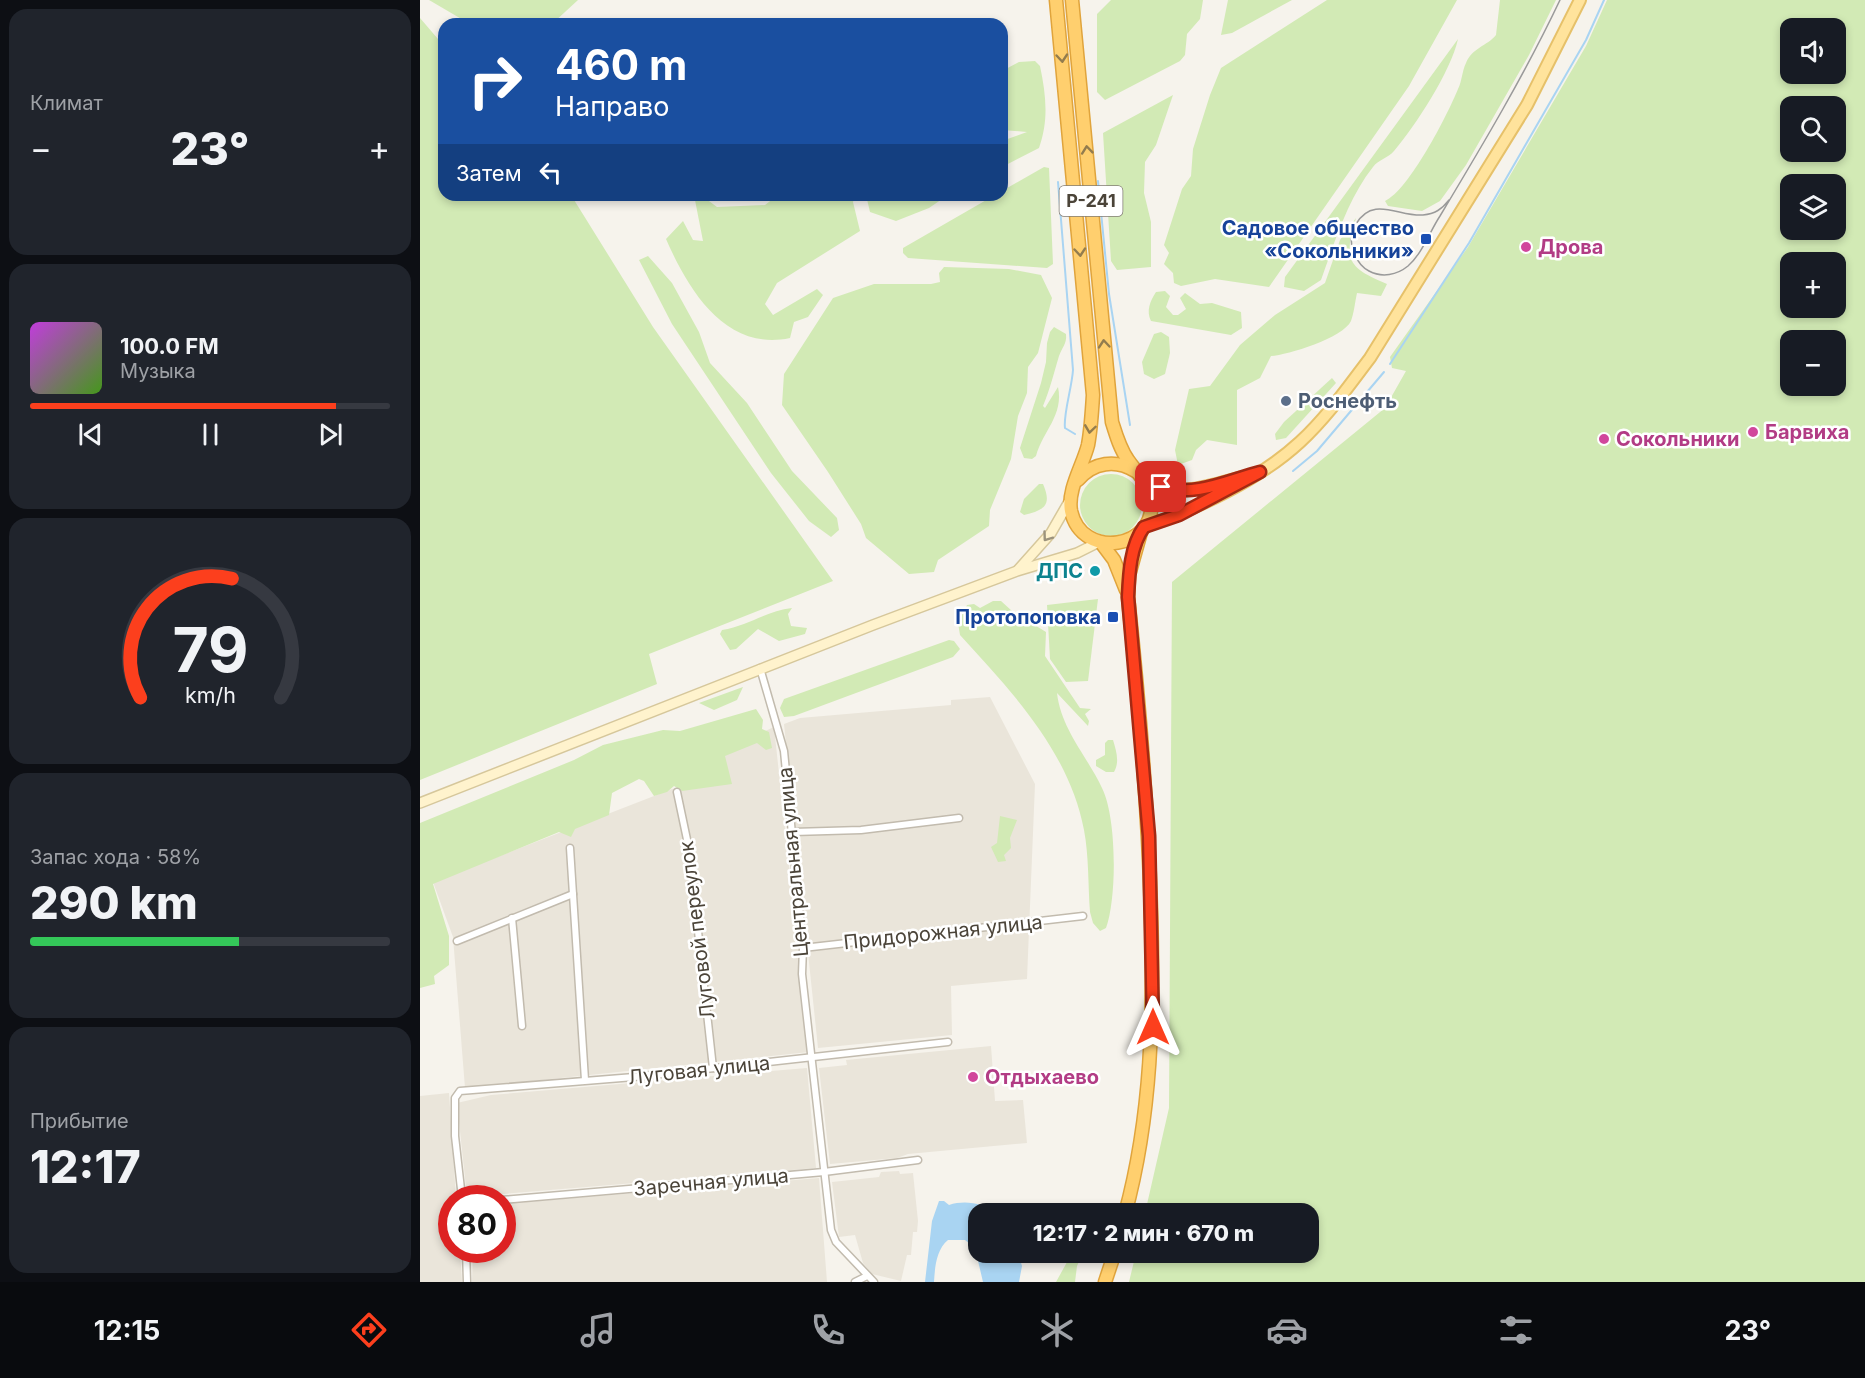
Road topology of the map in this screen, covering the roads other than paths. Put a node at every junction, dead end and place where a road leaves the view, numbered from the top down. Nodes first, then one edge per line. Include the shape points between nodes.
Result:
1 (1056, 0) edge
2 (1072, 0) edge
3 (1580, 0) edge
4 (1260, 472) junction
5 (1140, 475) junction
6 (1073, 492) junction
7 (1143, 529) junction
8 (1101, 543) junction
9 (1017, 571) junction
10 (1128, 597) junction
11 (760, 668) junction
12 (677, 792) dead end
13 (420, 803) edge
14 (959, 818) dead end
15 (793, 832) junction
16 (570, 848) dead end
17 (573, 894) junction
18 (1083, 916) dead end
19 (512, 918) junction
20 (457, 941) dead end
21 (803, 948) junction
22 (522, 1026) dead end
23 (948, 1042) dead end
24 (812, 1058) junction
25 (713, 1068) junction
26 (585, 1080) junction
27 (918, 1160) dead end
28 (824, 1172) junction
29 (460, 1185) edge
30 (516, 1199) edge
31 (1127, 1203) edge
32 (466, 1263) edge
33 (1111, 1263) edge
34 (867, 1276) junction
35 (467, 1282) edge
36 (855, 1282) edge
37 (874, 1282) edge
38 (1105, 1282) edge

1 -> 6 highway, Р-241 via 1093,395 1088,442
5 -> 2 highway, Р-241 via 1127,459 1112,422
3 - 4 main road via 1527,105 1370,358 1300,442
4 - 5 main road via 1190,492 1170,489
4 - 7 main road via 1179,515
5 - 6 highway via 1119,464 1098,465 1080,477
5 - 7 highway, Р-241 via 1152,501
6 - 8 highway, Р-241 via 1075,521 1081,532
6 -> 9 main road via 1051,533
7 - 8 highway via 1124,543
7 - 10 highway, Р-241 via 1129,574
8 - 9 main road
8 - 10 highway, Р-241 via 1114,560
9 - 11 main road
10 - 31 highway, Р-241 via 1149,836 1153,1027 1144,1112
11 - 13 main road
11 - 15 street, Центральная улица via 784,751
12 - 25 street, Луговой переулок via 689,849
14 - 15 street via 861,830
15 - 21 street, Центральная улица
16 - 17 street
17 - 19 street
17 - 26 street
18 - 21 street, Придорожная улица
19 - 20 street
19 - 22 street
21 - 24 street, Центральная улица via 802,975
23 - 24 street, Луговая улица
24 - 25 street, Луговая улица
24 - 28 street, Центральная улица
25 - 26 street, Луговая улица
26 - 29 street, Луговая улица via 456,1093 454,1136
27 - 28 street, Заречная улица
28 - 30 street, Заречная улица
28 - 34 street, Центральная улица via 828,1215 836,1242
32 - 35 street
33 - 38 highway
34 - 36 street
34 - 37 street, Центральная улица

